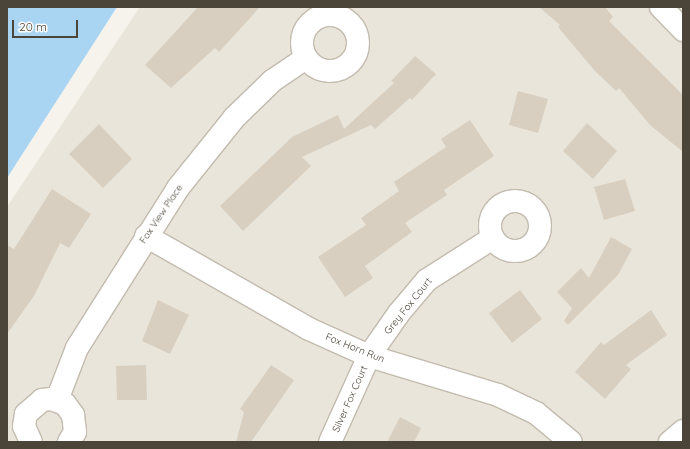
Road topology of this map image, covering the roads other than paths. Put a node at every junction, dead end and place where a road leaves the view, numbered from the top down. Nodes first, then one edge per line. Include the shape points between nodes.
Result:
1 (661, 7) edge
2 (683, 30) edge
3 (306, 58) dead end
4 (146, 236) junction
5 (494, 238) dead end
6 (369, 356) junction
7 (57, 400) junction
8 (683, 431) edge
9 (31, 442) edge
10 (69, 442) edge
11 (330, 442) edge
12 (571, 442) edge
13 (670, 442) edge

1 - 2 street
3 - 4 street, Fox View Place via 272,81 234,118 206,150
4 - 6 street, Fox Horn Run via 245,296
4 - 7 street, Fox View Place via 66,368
5 - 6 street, Grey Fox Court via 427,280
6 - 11 street, Silver Fox Court
6 - 12 street, Fox Horn Run via 498,395 536,413
7 - 9 street via 42,400 26,414 24,426
7 - 10 street via 73,415 75,432
8 - 13 street

